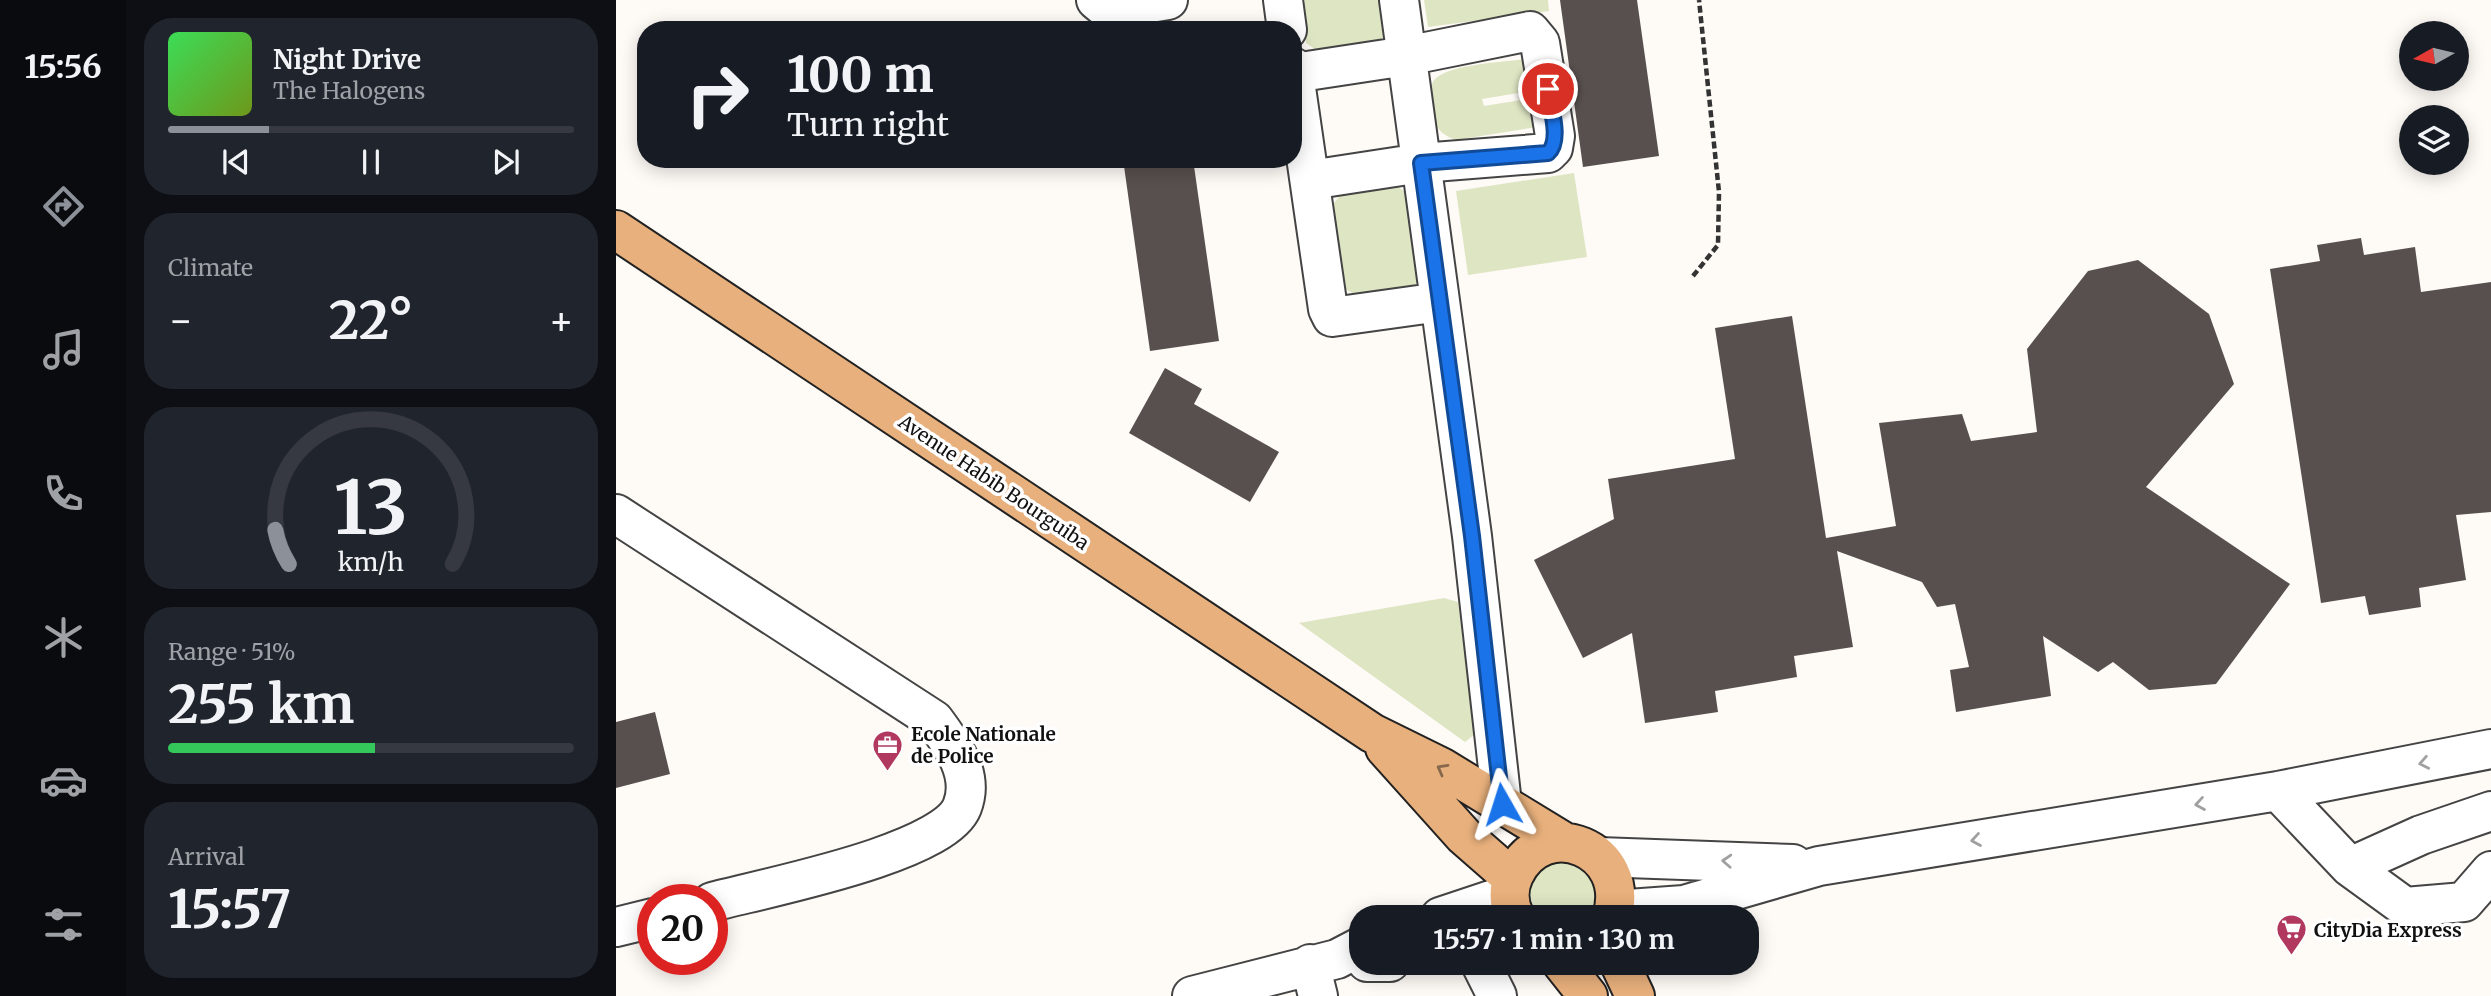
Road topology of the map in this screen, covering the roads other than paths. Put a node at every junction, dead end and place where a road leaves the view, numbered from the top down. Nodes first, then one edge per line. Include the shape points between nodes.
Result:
1 (1096, 0) edge
2 (1168, 0) edge
3 (1283, 0) edge
4 (1399, 0) edge
5 (1286, 21) edge
6 (1406, 56) junction
7 (1302, 72) edge
8 (1302, 126) edge
9 (1421, 163) junction
10 (1310, 180) junction
11 (616, 230) edge
12 (1440, 302) junction
13 (616, 514) edge
14 (1372, 733) junction
15 (2491, 749) edge
16 (2278, 791) junction
17 (1502, 804) junction
18 (2491, 811) edge
19 (1564, 842) junction
20 (1599, 857) junction
21 (1819, 866) junction
22 (2350, 867) junction
23 (2491, 871) edge
24 (1512, 896) edge
25 (728, 898) edge
26 (1481, 905) edge
27 (1613, 905) edge
28 (1684, 905) edge
29 (637, 922) edge
30 (616, 928) edge
31 (1343, 965) edge
32 (1486, 975) edge
33 (1571, 975) edge
34 (1625, 975) edge
35 (1192, 996) edge
36 (1497, 996) edge
37 (1588, 996) edge
38 (1634, 996) edge

1 - 2 street via 1108,10
3 - 5 street
4 - 6 street
6 - 7 street
6 - 9 street
6 - 9 street via 1530,31 1540,43 1555,136 1548,153
8 - 10 street
9 - 10 street
9 - 12 street
10 - 12 street via 1332,317
11 - 14 main road, Avenue Habib Bourguiba
12 - 17 street
13 - 25 street via 934,720 957,751 965,784 962,807 947,828 889,854
17 -> 14 main road
14 - 24 main road
15 -> 16 street
16 -> 21 street
16 - 22 street
17 - 19 main road
18 - 22 street via 2421,835
19 - 20 main road via 1588,848
19 - 24 main road via 1532,852 1520,863
21 -> 20 street
20 - 27 main road via 1614,881
21 - 28 street
22 - 23 street via 2405,906 2463,902
24 - 26 street
29 - 30 street
31 - 35 street
32 - 36 street
33 - 37 main road
34 - 38 main road

